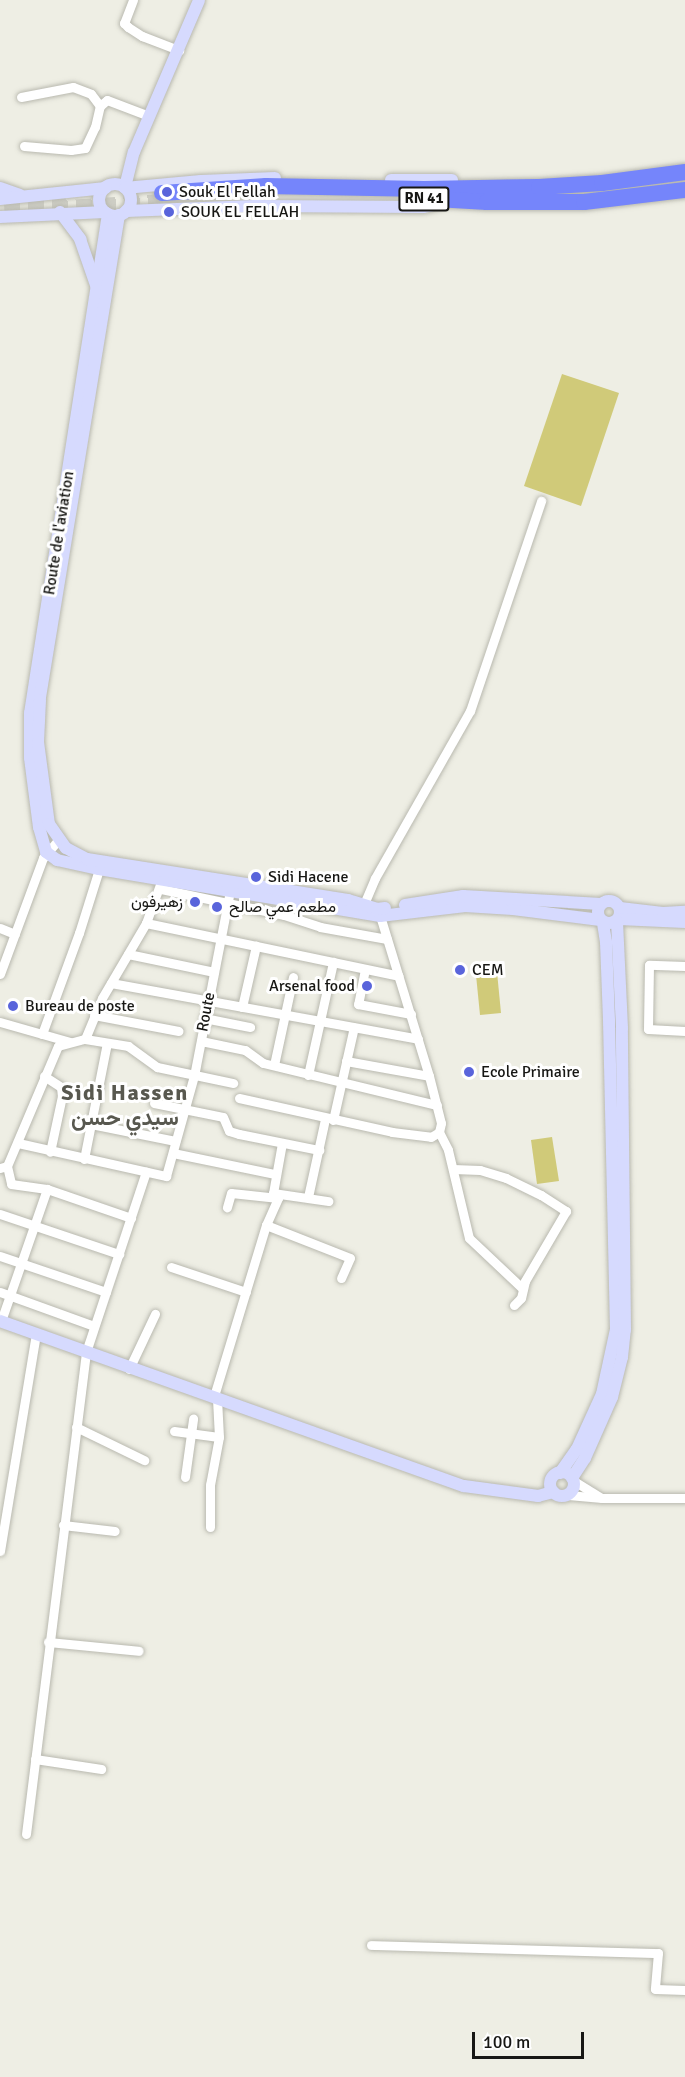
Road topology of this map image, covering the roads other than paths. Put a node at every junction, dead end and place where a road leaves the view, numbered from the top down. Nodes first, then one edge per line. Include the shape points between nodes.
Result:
1 (199, 0) edge
2 (131, 1) edge
3 (179, 50) junction
4 (21, 97) dead end
5 (100, 106) junction
6 (149, 116) junction
7 (24, 146) dead end
8 (134, 152) junction
9 (685, 172) edge
10 (108, 186) junction
11 (539, 187) junction
12 (0, 188) edge
13 (125, 188) junction
14 (685, 190) edge
15 (27, 197) junction
16 (0, 199) edge
17 (452, 200) junction
18 (60, 212) junction
19 (114, 213) junction
20 (0, 217) edge
21 (98, 290) junction
22 (541, 501) dead end
23 (58, 840) junction
24 (46, 852) junction
25 (99, 869) junction
26 (162, 884) junction
27 (230, 891) junction
28 (364, 904) junction
29 (601, 904) junction
30 (685, 912) edge
31 (379, 913) junction
32 (618, 916) junction
33 (602, 921) junction
34 (685, 922) edge
35 (146, 923) junction
36 (0, 928) edge
37 (15, 934) junction
38 (222, 939) junction
39 (387, 939) junction
40 (256, 946) junction
41 (128, 954) junction
42 (333, 962) junction
43 (685, 966) edge
44 (365, 969) junction
45 (214, 972) junction
46 (0, 974) edge
47 (399, 976) junction
48 (293, 977) dead end
49 (111, 983) junction
50 (208, 1001) junction
51 (242, 1007) junction
52 (411, 1014) junction
53 (94, 1015) junction
54 (286, 1015) junction
55 (204, 1018) junction
56 (320, 1021) junction
57 (0, 1022) edge
58 (250, 1027) dead end
59 (354, 1028) junction
60 (178, 1031) dead end
61 (685, 1031) edge
62 (42, 1034) junction
63 (85, 1039) junction
64 (418, 1039) junction
65 (201, 1041) junction
66 (70, 1042) junction
67 (107, 1043) junction
68 (346, 1061) junction
69 (274, 1065) junction
70 (308, 1075) junction
71 (44, 1076) junction
72 (194, 1076) junction
73 (429, 1076) junction
74 (233, 1083) dead end
75 (341, 1084) junction
76 (239, 1098) dead end
77 (154, 1103) dead end
78 (437, 1105) junction
79 (186, 1109) junction
80 (329, 1119) junction
81 (91, 1124) junction
82 (440, 1132) junction
83 (175, 1142) junction
84 (18, 1143) junction
85 (282, 1143) junction
86 (319, 1150) junction
87 (50, 1152) junction
88 (173, 1153) junction
89 (84, 1159) junction
90 (4, 1167) edge
91 (453, 1169) junction
92 (146, 1172) junction
93 (274, 1174) junction
94 (0, 1181) edge
95 (11, 1184) junction
96 (47, 1189) junction
97 (308, 1197) junction
98 (328, 1201) dead end
99 (227, 1207) dead end
100 (0, 1214) edge
101 (130, 1218) junction
102 (34, 1225) junction
103 (266, 1225) junction
104 (119, 1254) junction
105 (0, 1256) edge
106 (20, 1262) junction
107 (171, 1267) dead end
108 (341, 1278) dead end
109 (523, 1289) junction
110 (0, 1292) edge
111 (106, 1292) junction
112 (246, 1292) junction
113 (10, 1296) junction
114 (514, 1305) dead end
115 (155, 1314) dead end
116 (1, 1321) edge
117 (94, 1326) junction
118 (36, 1334) junction
119 (86, 1352) junction
120 (129, 1369) junction
121 (215, 1397) junction
122 (193, 1419) dead end
123 (76, 1427) junction
124 (174, 1431) dead end
125 (192, 1434) junction
126 (219, 1437) junction
127 (144, 1460) dead end
128 (185, 1477) dead end
129 (573, 1480) junction
130 (555, 1482) junction
131 (568, 1494) junction
132 (602, 1498) junction
133 (685, 1498) edge
134 (63, 1525) junction
135 (210, 1527) dead end
136 (115, 1531) dead end
137 (0, 1551) edge
138 (48, 1642) junction
139 (139, 1651) dead end
140 (35, 1759) junction
141 (101, 1769) dead end
142 (26, 1834) dead end
143 (371, 1945) dead end
144 (685, 1990) edge

1 - 3 street
2 - 3 street via 124,23 142,36
3 - 6 street
4 - 5 street via 74,87 91,94
5 - 6 street via 107,100
5 - 7 street via 85,148
6 - 8 street
8 - 10 street
8 - 13 street
9 - 11 highway, RN 41
10 - 13 street
10 - 15 street
10 - 19 street via 100,202
11 - 13 street via 509,180 248,178
11 - 17 highway, RN 41 via 266,186 162,197
12 - 15 street
13 - 19 street via 131,198
14 - 17 highway, RN 41 via 584,202
15 - 16 street
17 - 19 street via 423,207 255,206
18 - 19 street
18 - 20 street
18 - 21 street via 80,239
19 - 21 street, Route de l'aviation
19 - 23 street via 39,714 38,749 46,816
21 - 24 street, Route de l'aviation via 30,713 32,777
22 - 28 street via 470,711
23 - 24 street
23 - 27 street via 87,859
24 - 25 street via 57,860
24 - 37 street
25 - 26 street
25 - 62 street
26 - 27 street
26 - 35 street
27 - 28 street
27 - 31 street
27 - 38 street, Route
27 - 39 street via 320,927
28 - 31 street
29 - 31 street via 463,896
29 - 32 street via 611,901
29 - 33 street via 598,910
30 - 32 street
31 - 33 street via 465,906
31 - 39 street
32 - 33 street via 610,924
32 - 34 street
32 - 129 street via 625,1337 612,1397
33 - 130 street via 609,1020 616,1329 602,1394 577,1449
35 - 38 street
35 - 41 street
36 - 37 street
37 - 46 street
38 - 40 street
38 - 45 street, Route
39 - 47 street
40 - 42 street
40 - 51 street
41 - 45 street
41 - 49 street
42 - 44 street
42 - 56 street
43 - 61 street via 649,964 648,1029
44 - 47 street
44 - 52 street via 358,1004
45 - 50 street, Route
47 - 52 street
48 - 54 street
49 - 50 street
49 - 53 street
50 - 51 street
50 - 55 street, Route
51 - 54 street
52 - 64 street
53 - 60 street
53 - 63 street
54 - 56 street
54 - 69 street
55 - 58 street
55 - 65 street, Route
56 - 59 street
56 - 70 street
57 - 62 street
59 - 64 street
59 - 68 street
62 - 66 street
63 - 66 street
63 - 67 street
64 - 73 street
65 - 69 street via 244,1050 262,1063
65 - 72 street, Route
66 - 71 street via 58,1046
67 - 72 street via 128,1046 157,1067
67 - 81 street
68 - 73 street
68 - 75 street
69 - 70 street
70 - 75 street
71 - 84 street
71 - 87 street via 61,1087 62,1096
72 - 74 street
72 - 79 street, Route
73 - 78 street
75 - 78 street
75 - 80 street
76 - 80 street
77 - 79 street
78 - 82 street
79 - 83 street, Route
79 - 85 street via 223,1117 229,1131
80 - 82 street via 420,1136 431,1137
80 - 86 street
81 - 83 street
81 - 89 street
82 - 91 street
83 - 88 street, Route
84 - 87 street
84 - 90 street
85 - 86 street
85 - 93 street
86 - 97 street
87 - 89 street
88 - 92 street via 166,1176
88 - 93 street
89 - 92 street
90 - 95 street
91 - 109 street via 469,1239
91 - 109 street via 480,1170 506,1178 566,1211
92 - 101 street
93 - 97 street via 273,1193
94 - 95 street
95 - 96 street
96 - 101 street
96 - 102 street
97 - 98 street
99 - 103 street via 231,1194 279,1198
100 - 102 street
101 - 104 street
102 - 104 street
102 - 106 street
103 - 108 street via 350,1258
103 - 112 street
104 - 111 street
105 - 106 street
106 - 111 street
106 - 113 street
107 - 112 street
109 - 114 street
110 - 113 street
111 - 117 street
112 - 121 street
113 - 116 street
113 - 117 street
115 - 120 street
116 - 118 street
117 - 119 street
118 - 119 street
118 - 137 street
119 - 120 street
119 - 123 street
120 - 121 street
121 - 126 street
121 - 130 street via 464,1486 520,1494
122 - 125 street
123 - 127 street
123 - 134 street
124 - 125 street
125 - 126 street
125 - 128 street
126 - 135 street via 210,1485
129 - 130 street via 565,1473
129 - 131 street via 573,1489
129 - 132 street
130 - 131 street via 560,1496
131 - 132 street
132 - 133 street
134 - 136 street
134 - 138 street
138 - 139 street
138 - 140 street
140 - 141 street
140 - 142 street
143 - 144 street via 658,1953 655,1989

